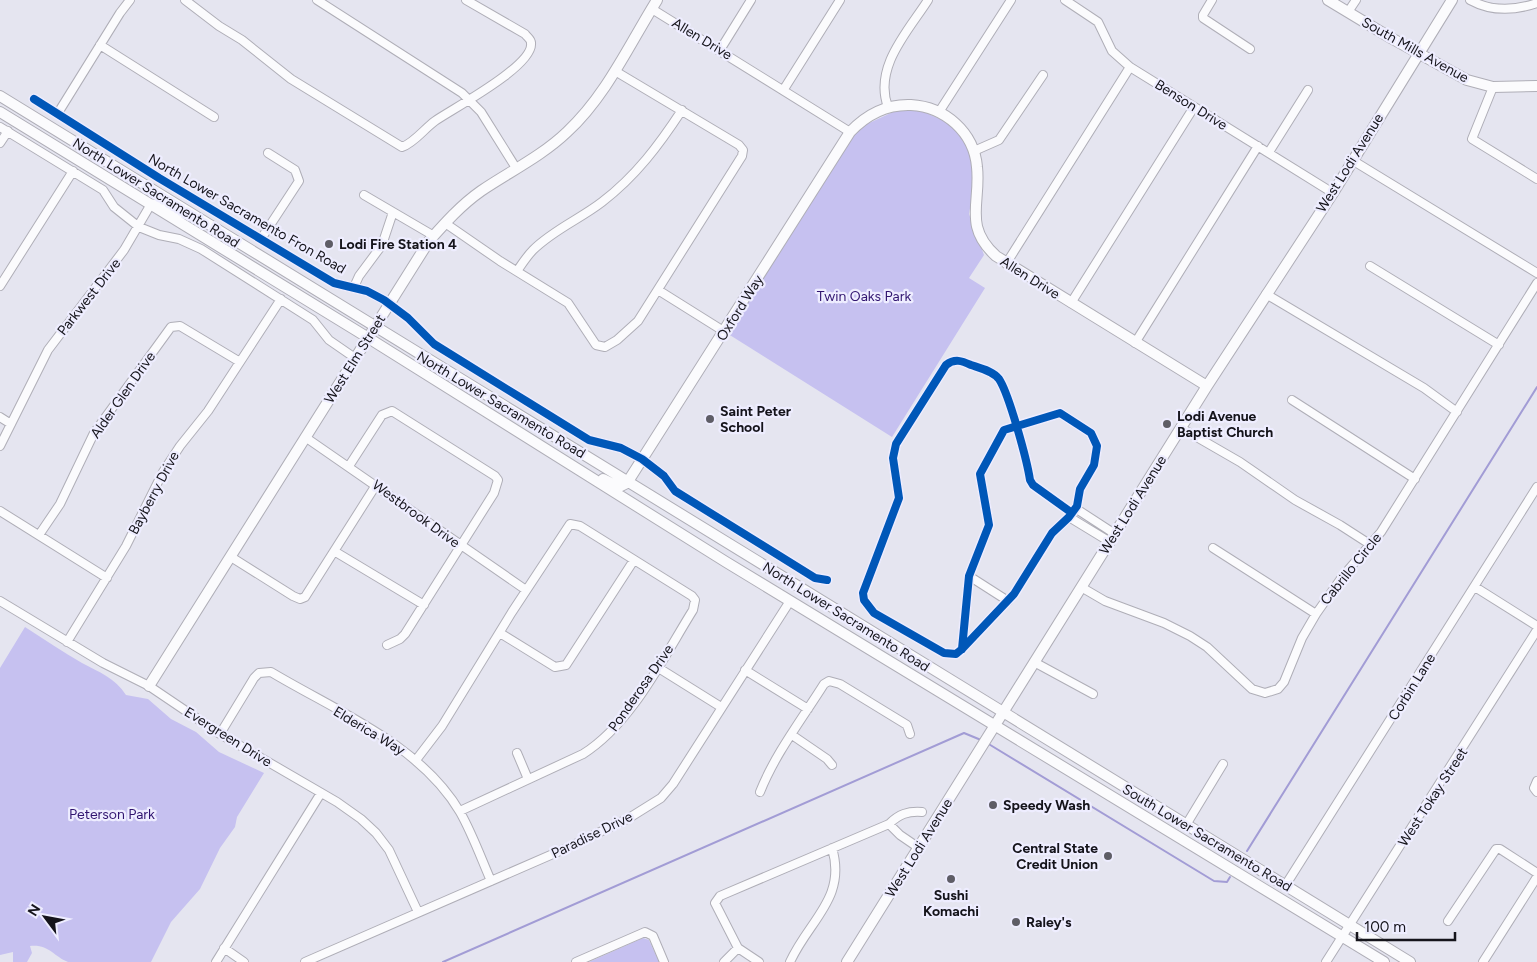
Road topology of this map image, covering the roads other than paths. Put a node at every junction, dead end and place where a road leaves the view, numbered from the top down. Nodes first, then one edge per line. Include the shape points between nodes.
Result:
1 (130, 0) edge
2 (185, 0) edge
3 (317, 0) edge
4 (466, 0) edge
5 (751, 0) edge
6 (840, 0) edge
7 (928, 0) edge
8 (1011, 0) edge
9 (1066, 0) edge
10 (1212, 0) edge
11 (1328, 0) edge
12 (1356, 0) edge
13 (1452, 0) edge
14 (1470, 0) edge
15 (1537, 3) edge
16 (654, 4) edge
17 (1348, 12) junction
18 (100, 45) junction
19 (1250, 49) dead end
20 (720, 50) junction
21 (1418, 52) junction
22 (1130, 67) junction
23 (615, 71) junction
24 (1043, 76) dead end
25 (1537, 86) edge
26 (1494, 87) junction
27 (784, 89) junction
28 (1308, 90) dead end
29 (0, 96) edge
30 (34, 99) dead end
31 (470, 100) junction
32 (1194, 106) junction
33 (888, 107) junction
34 (682, 110) junction
35 (0, 112) edge
36 (938, 112) junction
37 (58, 113) junction
38 (214, 117) dead end
39 (0, 127) edge
40 (8, 131) junction
41 (850, 132) junction
42 (0, 144) edge
43 (1258, 146) junction
44 (974, 151) junction
45 (1269, 152) junction
46 (268, 153) dead end
47 (1352, 160) junction
48 (516, 168) junction
49 (73, 171) junction
50 (1537, 179) edge
51 (1333, 193) junction
52 (364, 195) dead end
53 (151, 204) junction
54 (393, 212) junction
55 (445, 223) junction
56 (209, 224) junction
57 (139, 227) junction
58 (434, 236) junction
59 (261, 240) junction
60 (1006, 264) junction
61 (1370, 266) dead end
62 (517, 271) junction
63 (1537, 274) edge
64 (1537, 283) edge
65 (0, 286) edge
66 (354, 287) junction
67 (658, 290) junction
68 (1266, 294) junction
69 (281, 299) junction
70 (1071, 303) junction
71 (390, 304) junction
72 (374, 327) junction
73 (725, 332) junction
74 (367, 338) junction
75 (1134, 343) junction
76 (1498, 345) junction
77 (354, 358) junction
78 (240, 362) junction
79 (1207, 386) junction
80 (1292, 400) dead end
81 (1457, 412) junction
82 (0, 417) edge
83 (11, 424) junction
84 (1015, 425) junction
85 (1181, 428) junction
86 (306, 437) junction
87 (0, 446) edge
88 (642, 459) junction
89 (564, 461) junction
90 (349, 466) junction
91 (1415, 479) junction
92 (627, 483) junction
93 (376, 485) junction
94 (1537, 487) edge
95 (0, 511) edge
96 (1072, 513) junction
97 (39, 535) junction
98 (1112, 538) junction
99 (1372, 545) junction
100 (460, 546) junction
101 (1213, 548) dead end
102 (334, 551) junction
103 (231, 557) junction
104 (634, 560) junction
105 (969, 576) junction
106 (107, 578) junction
107 (827, 580) dead end
108 (1081, 587) junction
109 (1475, 587) junction
110 (526, 590) junction
111 (0, 601) edge
112 (790, 601) junction
113 (820, 601) junction
114 (1008, 601) junction
115 (424, 604) junction
116 (1316, 614) junction
117 (1537, 626) edge
118 (1537, 630) edge
119 (500, 633) junction
120 (1535, 639) edge
121 (67, 642) junction
122 (387, 644) dead end
123 (962, 649) junction
124 (1034, 662) junction
125 (657, 668) junction
126 (745, 670) junction
127 (149, 686) junction
128 (1093, 694) dead end
129 (721, 707) junction
130 (808, 709) junction
131 (1003, 713) junction
132 (996, 724) junction
133 (220, 734) junction
134 (910, 734) dead end
135 (792, 735) junction
136 (517, 753) dead end
137 (416, 760) junction
138 (1223, 764) dead end
139 (832, 765) dead end
140 (528, 779) junction
141 (1537, 781) edge
142 (760, 792) dead end
143 (1106, 792) junction
144 (1537, 792) edge
145 (321, 793) junction
146 (460, 812) junction
147 (922, 812) dead end
148 (1170, 815) junction
149 (889, 824) junction
150 (1186, 825) junction
151 (832, 848) junction
152 (919, 848) junction
153 (1537, 873) edge
154 (1537, 877) edge
155 (491, 881) junction
156 (1286, 886) junction
157 (418, 912) junction
158 (1448, 921) dead end
159 (1350, 926) junction
160 (1343, 937) junction
161 (224, 948) junction
162 (738, 948) junction
163 (216, 962) edge
164 (244, 962) edge
165 (305, 962) edge
166 (576, 962) edge
167 (664, 962) edge
168 (724, 962) edge
169 (759, 962) edge
170 (790, 962) edge
171 (847, 962) edge
172 (1326, 962) edge
173 (1384, 962) edge
174 (1410, 962) edge
175 (1483, 962) edge

1 - 18 street
2 - 31 street via 290,79 402,147
3 - 31 street via 450,83
4 - 31 street via 525,34 531,43 530,50 511,72
5 - 20 street
6 - 27 street
7 - 33 street via 891,56 885,85
8 - 36 street
9 - 22 street, Benson Drive via 1098,22 1112,51
10 - 19 street via 1203,18
11 - 17 main road, South Mills Avenue
12 - 17 street
13 - 21 main road, West Lodi Avenue
14 - 15 street via 1506,10
16 - 20 street, Allen Drive
16 - 23 main road, West Elm Street
17 - 21 main road, South Mills Avenue
18 - 37 street
18 - 38 street
20 - 27 street, Allen Drive
21 - 26 main road, South Mills Avenue via 1467,80
21 - 47 main road, West Lodi Avenue
22 - 32 street, Benson Drive
22 - 60 street
23 - 34 street
23 - 48 main road, West Elm Street via 591,106 565,134
24 - 44 street via 999,140
25 - 26 main road, South Mills Avenue
26 - 50 street via 1472,139
27 - 41 street, Allen Drive
28 - 45 street
29 - 56 main road, North Lower Sacramento Road
30 - 37 street, North Lower Sacramento Fron Road
31 - 48 street
32 - 43 street, Benson Drive
32 - 70 street
33 - 36 main road, Allen Drive via 920,106
33 - 41 main road, Allen Drive via 863,119
34 - 62 street via 629,179 589,212 532,251
34 - 67 street via 739,144 743,152
35 - 53 main road, North Lower Sacramento Road
36 - 44 main road, Allen Drive via 957,124
37 - 59 street, North Lower Sacramento Fron Road
39 - 40 street
40 - 42 street
40 - 49 street
41 - 73 main road, Oxford Way
43 - 45 street, Benson Drive
43 - 75 street
44 - 60 main road, Allen Drive via 978,182 974,206 976,223 981,239
45 - 51 street, Benson Drive
46 - 59 street via 295,170 299,181
47 - 51 main road, West Lodi Avenue
47 - 63 street
48 - 55 main road, West Elm Street via 469,200
49 - 57 street via 103,190 114,207
49 - 65 street
51 - 68 main road, West Lodi Avenue
52 - 54 street
53 - 56 street via 158,203
53 - 57 street, Parkwest Drive
53 - 74 main road, North Lower Sacramento Road
54 - 58 street
54 - 66 street via 382,245 358,276
55 - 58 main road, West Elm Street
55 - 62 street
56 - 72 main road, North Lower Sacramento Road
57 - 69 street via 190,243
57 - 83 street, Parkwest Drive via 48,350
58 - 71 main road, West Elm Street
59 - 66 street, North Lower Sacramento Fron Road via 334,283
60 - 70 main road, Allen Drive
61 - 76 street
62 - 67 street via 572,306 596,345 605,346 633,327
64 - 76 street, Cabrillo Circle
66 - 71 street, North Lower Sacramento Fron Road
67 - 73 street
68 - 79 main road, West Lodi Avenue
68 - 81 street via 1424,388
69 - 77 street via 313,320 329,340
69 - 78 street, Bayberry Drive
70 - 75 main road, Allen Drive
71 - 72 main road, West Elm Street
71 - 88 street, North Lower Sacramento Fron Road via 434,344 589,440 621,448
72 - 74 main road, West Elm Street
72 - 92 main road, North Lower Sacramento Road
73 - 88 main road, Oxford Way
74 - 77 main road, West Elm Street
74 - 89 main road, North Lower Sacramento Road
75 - 79 main road, Allen Drive
76 - 81 street, Cabrillo Circle
77 - 86 main road, West Elm Street
78 - 97 street, Alder Glen Drive via 180,326 171,327 94,433 60,504
78 - 106 street, Bayberry Drive via 163,472
79 - 85 main road, West Lodi Avenue
80 - 91 street
81 - 91 street, Cabrillo Circle
82 - 83 street
83 - 87 street, Parkwest Drive
84 - 96 street via 1033,485
84 - 96 street via 1060,413 1090,433 1097,446 1097,455
84 - 105 street via 999,436 980,474 989,526
84 - 123 street via 999,380 980,367 959,360 951,362 936,380 896,444 893,458 899,498 864,584 864,600 874,613 944,653 956,654
85 - 98 main road, West Lodi Avenue
85 - 99 street
86 - 90 street, Westbrook Drive
86 - 103 main road, West Elm Street
88 - 92 main road, Oxford Way
88 - 107 street, North Lower Sacramento Fron Road via 664,476 675,491 814,578
89 - 92 main road via 618,487
89 - 112 main road, North Lower Sacramento Road
90 - 93 street, Westbrook Drive
90 - 100 street via 379,420 392,411 495,476 498,480 494,493
91 - 99 street, Cabrillo Circle
92 - 113 main road, North Lower Sacramento Road
93 - 100 street, Westbrook Drive
93 - 102 street
94 - 109 street, Corbin Lane
95 - 97 street
96 - 98 street
96 - 114 street via 1052,533
97 - 106 street
98 - 108 main road, West Lodi Avenue
99 - 116 street, Cabrillo Circle via 1342,577
100 - 110 street, Westbrook Drive
100 - 115 street
101 - 116 street
102 - 103 street via 305,597 300,598
102 - 115 street
103 - 127 main road, West Elm Street
104 - 110 street via 574,523 566,527
104 - 119 street via 566,665 555,667
104 - 125 street, Ponderosa Drive via 694,598 693,610
105 - 114 street
105 - 123 street
106 - 121 street, Bayberry Drive
108 - 116 street, Cabrillo Circle via 1105,601 1190,636 1207,647 1252,689 1260,692 1274,692 1281,686
108 - 124 main road, West Lodi Avenue
109 - 117 street
109 - 156 street, Corbin Lane
110 - 119 street
111 - 121 street, Evergreen Drive
112 - 113 main road via 800,595
112 - 126 street, Paradise Drive
112 - 132 main road, North Lower Sacramento Road
113 - 131 main road, North Lower Sacramento Road
114 - 123 street
115 - 122 street via 400,639
118 - 120 street, West Tokay Street
119 - 137 street via 442,726
120 - 159 street, West Tokay Street
121 - 127 street, Evergreen Drive
124 - 128 street
124 - 131 main road, West Lodi Avenue
125 - 129 street
125 - 140 street, Ponderosa Drive via 624,718 600,744
126 - 129 street, Paradise Drive
126 - 130 street
127 - 133 street, Evergreen Drive
129 - 155 street, Paradise Drive via 673,784 655,802 595,835
130 - 134 street via 824,684 830,681 907,726
130 - 135 street
131 - 132 main road, West Lodi Avenue
131 - 148 main road, South Lower Sacramento Road
132 - 143 main road, South Lower Sacramento Road
132 - 152 main road, West Lodi Avenue
133 - 137 street, Elderica Way via 254,678 268,671
133 - 145 street, Evergreen Drive
135 - 139 street
135 - 142 street
136 - 140 street
137 - 146 street, Elderica Way
138 - 150 street
140 - 146 street, Ponderosa Drive
141 - 144 street via 1534,788
143 - 148 main road via 1114,789 1160,815
143 - 160 main road, South Lower Sacramento Road
145 - 157 street, Evergreen Drive via 361,819 383,841
145 - 161 street
146 - 155 street, Elderica Way
147 - 149 street via 906,812
148 - 150 main road, South Lower Sacramento Road
149 - 151 street
149 - 152 street
150 - 156 main road, South Lower Sacramento Road
151 - 162 street via 716,899 716,909
151 - 170 street via 837,874 833,889
152 - 171 main road, West Lodi Avenue
153 - 158 street via 1500,849 1496,850
154 - 175 street
155 - 157 street, Paradise Drive
156 - 159 main road, South Lower Sacramento Road
157 - 165 street, Paradise Drive
159 - 160 street, West Tokay Street
159 - 174 main road, South Lower Sacramento Road
160 - 172 street, West Tokay Street
160 - 173 main road, South Lower Sacramento Road
161 - 163 street
161 - 164 street
162 - 168 street
162 - 169 street
166 - 167 street via 640,932 653,936

